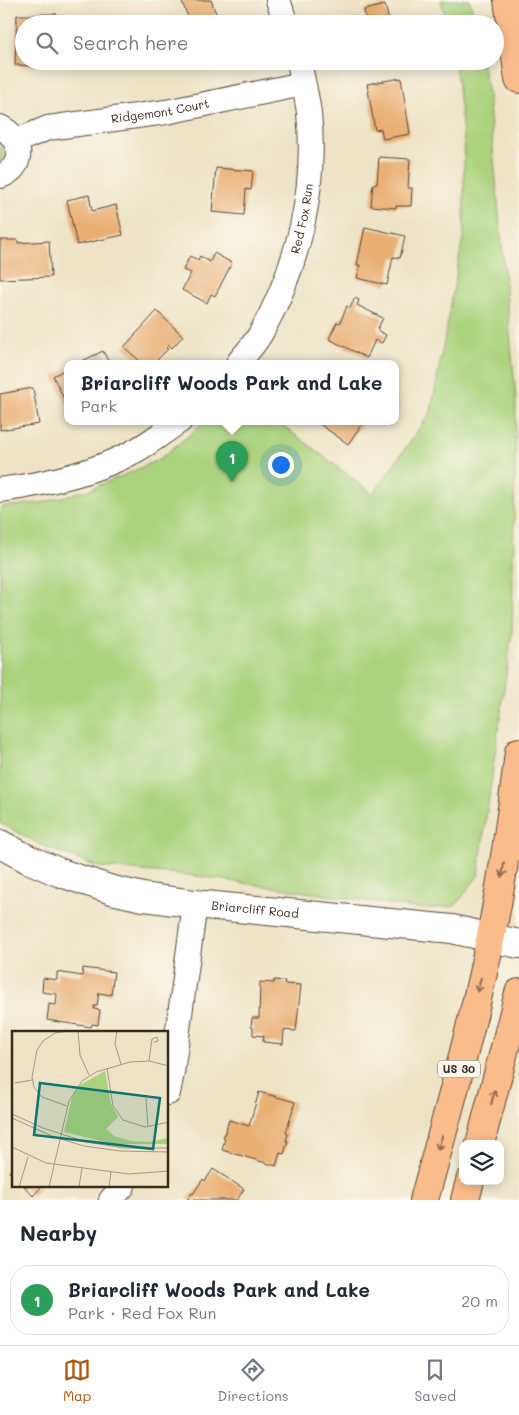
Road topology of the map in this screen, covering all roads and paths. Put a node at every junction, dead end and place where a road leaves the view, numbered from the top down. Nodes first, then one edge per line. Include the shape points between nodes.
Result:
1 (278, 0) edge
2 (508, 0) edge
3 (283, 15) edge
4 (301, 70) edge
5 (519, 79) edge
6 (303, 84) junction
7 (8, 134) edge
8 (0, 176) edge
9 (240, 360) edge
10 (174, 425) edge
11 (0, 490) edge
12 (519, 752) edge
13 (0, 844) edge
14 (195, 904) junction
15 (491, 938) junction
16 (519, 944) edge
17 (519, 993) edge
18 (169, 1088) edge
19 (481, 1140) edge
20 (469, 1185) edge
21 (121, 1188) edge
22 (111, 1200) edge
23 (424, 1200) edge
24 (464, 1200) edge

1 - 3 street
2 - 5 main road
4 - 6 street, Red Fox Run
6 - 7 street, Ridgemont Court via 166,112
6 - 9 street, Red Fox Run via 309,113 311,168 304,223 285,286 260,334
7 - 8 street, Ridgemont Court via 19,150 12,169
10 - 11 street via 135,450 82,474
12 -> 15 main road, US 30
13 - 14 street, Briarcliff Road via 85,882 143,897
14 - 15 street, Briarcliff Road via 452,929
14 - 18 street
15 - 16 street, Briarcliff Road
15 -> 23 main road, US 30
19 -> 17 main road, US 30
20 - 24 main road
21 - 22 street

